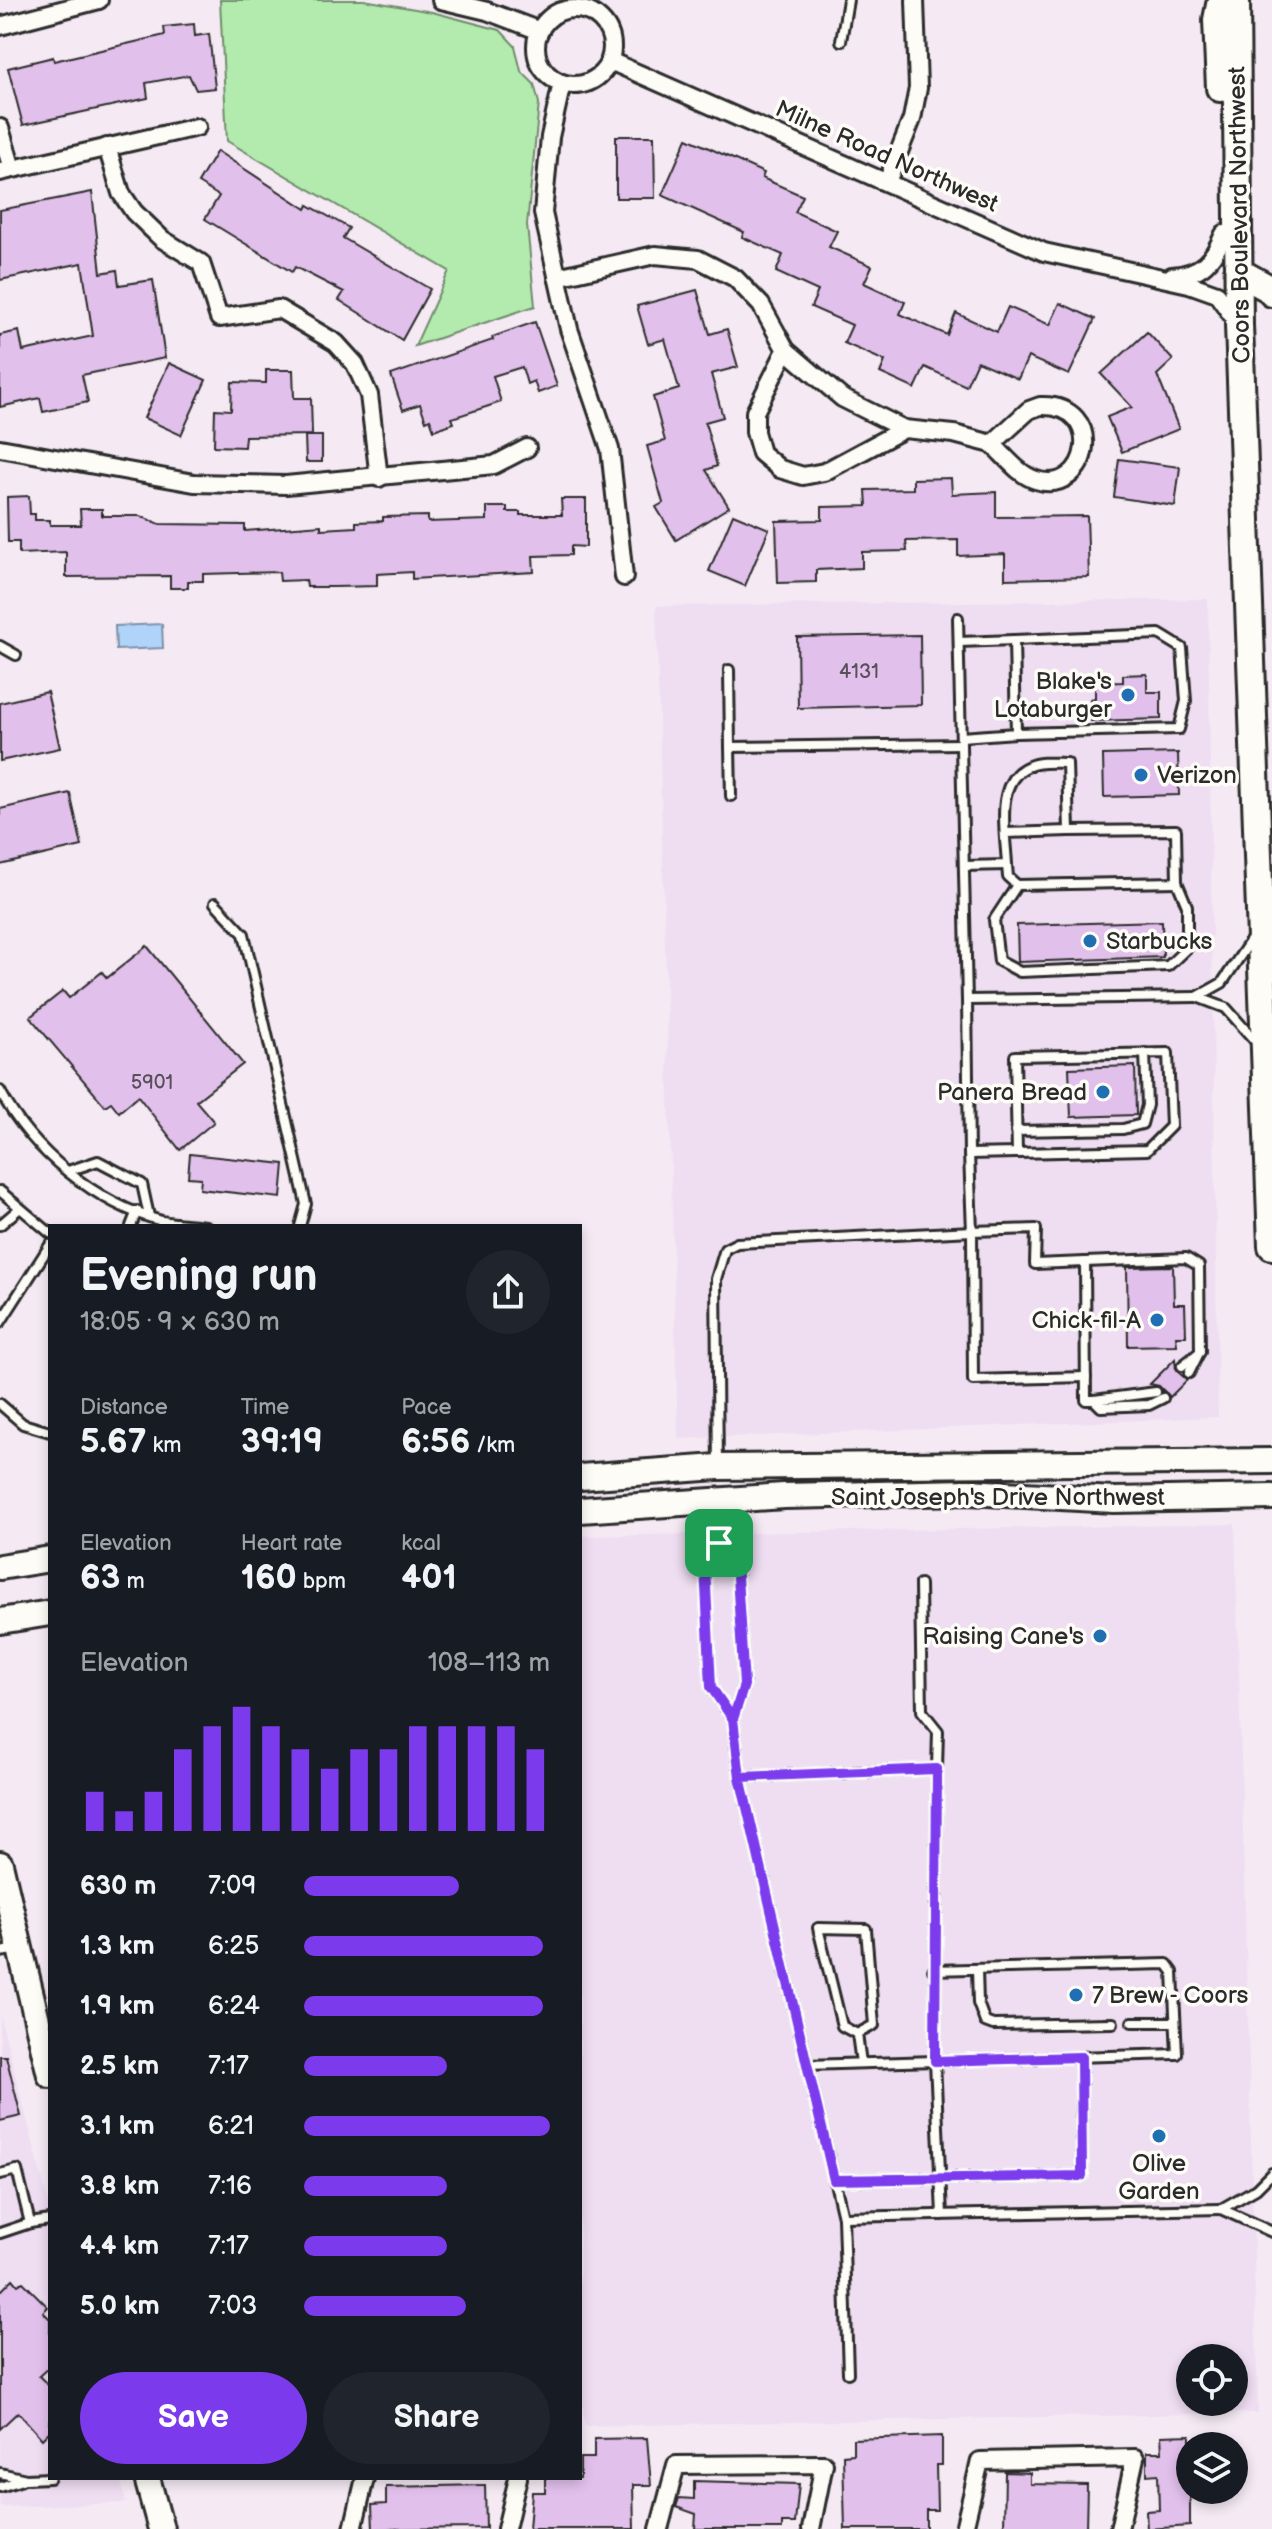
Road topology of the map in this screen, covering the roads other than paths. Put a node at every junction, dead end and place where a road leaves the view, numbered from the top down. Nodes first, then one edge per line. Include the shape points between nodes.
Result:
1 (99, 0) edge
2 (441, 0) edge
3 (848, 0) edge
4 (915, 0) edge
5 (1221, 0) edge
6 (1236, 0) edge
7 (596, 8) edge
8 (0, 26) edge
9 (540, 31) junction
10 (841, 41) dead end
11 (610, 61) junction
12 (562, 83) junction
13 (197, 127) dead end
14 (0, 128) edge
15 (107, 147) junction
16 (6, 171) edge
17 (887, 182) junction
18 (1224, 234) joint
19 (1239, 272) junction
20 (557, 277) junction
21 (1150, 277) junction
22 (1272, 293) edge
23 (1239, 325) junction
24 (786, 350) junction
25 (904, 429) junction
26 (992, 444) junction
27 (0, 448) edge
28 (527, 448) dead end
29 (379, 478) junction
30 (624, 577) dead end
31 (958, 618) dead end
32 (1014, 640) junction
33 (959, 642) junction
34 (0, 646) edge
35 (16, 655) dead end
36 (729, 670) dead end
37 (1016, 733) junction
38 (961, 740) junction
39 (730, 747) junction
40 (731, 796) dead end
41 (1069, 831) junction
42 (1006, 833) junction
43 (1007, 865) junction
44 (964, 866) junction
45 (1177, 882) junction
46 (1017, 885) junction
47 (215, 903) dead end
48 (1260, 922) junction
49 (1197, 997) junction
50 (967, 1000) junction
51 (1145, 1053) junction
52 (1265, 1054) junction
53 (0, 1091) edge
54 (1016, 1131) junction
55 (1017, 1153) junction
56 (969, 1154) junction
57 (68, 1171) junction
58 (0, 1191) edge
59 (20, 1208) junction
60 (137, 1211) junction
61 (149, 1216) junction
62 (132, 1224) edge
63 (195, 1224) edge
64 (301, 1224) edge
65 (0, 1225) edge
66 (48, 1231) edge
67 (972, 1231) junction
68 (1272, 1246) edge
69 (48, 1248) edge
70 (1085, 1262) junction
71 (0, 1323) edge
72 (1185, 1369) dead end
73 (1086, 1377) junction
74 (1159, 1395) dead end
75 (0, 1404) edge
76 (48, 1431) edge
77 (1272, 1461) edge
78 (718, 1467) junction
79 (582, 1477) edge
80 (1272, 1497) edge
81 (718, 1500) junction
82 (582, 1510) edge
83 (719, 1543) junction
84 (48, 1559) edge
85 (0, 1567) edge
86 (920, 1584) dead end
87 (48, 1613) edge
88 (0, 1621) edge
89 (733, 1719) junction
90 (937, 1769) junction
91 (740, 1777) junction
92 (0, 1864) edge
93 (10, 1951) edge
94 (977, 1969) junction
95 (933, 1970) junction
96 (1132, 2022) dead end
97 (1175, 2022) junction
98 (1113, 2023) dead end
99 (857, 2034) junction
100 (1081, 2057) junction
101 (935, 2061) junction
102 (861, 2063) junction
103 (807, 2065) junction
104 (48, 2069) edge
105 (1272, 2173) edge
106 (0, 2174) edge
107 (940, 2179) junction
108 (834, 2180) junction
109 (1221, 2209) junction
110 (942, 2215) junction
111 (843, 2217) junction
112 (48, 2220) edge
113 (30, 2223) junction
114 (1272, 2232) edge
115 (0, 2233) edge
116 (848, 2373) dead end
117 (0, 2473) edge
118 (48, 2478) edge
119 (26, 2479) junction
120 (148, 2480) edge
121 (365, 2480) edge
122 (518, 2480) edge
123 (0, 2487) edge
124 (161, 2529) edge
125 (353, 2529) edge
126 (506, 2529) edge
127 (659, 2529) edge
128 (811, 2529) edge
129 (964, 2529) edge
130 (1119, 2529) edge

1 - 8 street
2 - 9 street
3 - 10 lane
4 - 17 street via 918,88 912,119
5 - 18 main road via 1217,20
6 - 19 main road, Coors Boulevard Northwest
7 - 9 street via 554,15
7 - 11 street via 610,34
9 - 12 street via 537,57
11 - 12 street via 594,80
11 - 17 street, Milne Road Northwest
12 - 20 street via 550,137 543,213
13 - 15 street
14 - 16 street
15 - 16 street
15 - 29 street via 121,193 134,212 162,239 201,263 219,318 279,309 336,343 355,364 369,395
17 - 21 street, Milne Road Northwest via 1044,252
18 - 21 street, Milne Road Northwest via 1214,257 1199,270
19 - 22 main road
19 - 23 main road, Coors Boulevard Northwest
20 - 24 street via 655,255 698,259 735,278 761,305
20 - 30 street via 610,449
21 - 23 street, Milne Road Northwest via 1217,294
23 - 48 main road, Coors Boulevard Northwest
24 - 25 street via 842,398
24 - 25 street via 755,412 761,453 780,469 803,476 824,472
25 - 26 street
26 - 26 street via 1024,474 1048,482 1073,472 1085,450 1081,425 1052,406 1029,410
27 - 29 street via 194,483 286,485
28 - 29 street via 494,465
31 - 33 lane
32 - 33 lane
32 - 37 lane
32 - 37 lane via 1159,634 1182,648 1186,701 1179,729
33 - 38 lane
34 - 35 lane
36 - 39 lane
37 - 38 lane
38 - 39 lane
38 - 44 lane
39 - 40 lane
41 - 42 lane
41 - 42 lane via 1067,763 1034,764 1016,774 1006,792
41 - 45 lane via 1176,830
42 - 43 lane
43 - 44 lane
43 - 46 lane via 1008,877
44 - 50 lane
45 - 46 lane
45 - 46 lane via 1187,906 1187,948 1168,966 1020,972 999,961 994,920
47 - 64 lane via 244,934 306,1204
48 - 49 lane via 1222,983
48 - 52 main road, Coors Boulevard Northwest
49 - 50 lane
49 - 52 lane via 1226,1008
50 - 56 lane
51 - 54 lane via 1147,1105 1142,1124
51 - 54 lane via 1015,1056
51 - 55 lane via 1168,1053 1171,1126 1147,1150
52 - 68 main road, Coors Boulevard Northwest
53 - 57 lane via 49,1156
54 - 55 lane
55 - 56 lane
56 - 67 lane
57 - 60 lane via 112,1202
57 - 61 lane via 98,1161 142,1184
58 - 59 lane
59 - 65 lane
59 - 66 lane
60 - 61 lane
60 - 62 lane
61 - 63 lane
67 - 70 lane via 1036,1229 1035,1264
67 - 73 lane via 973,1380
67 - 78 lane via 737,1243 725,1249 716,1279
69 - 71 lane
70 - 72 lane via 1186,1258 1199,1266 1200,1352
70 - 73 lane
73 - 74 lane via 1090,1400
75 - 76 lane via 23,1424
77 - 78 street, Saint Joseph's Drive Northwest
78 - 79 street, Saint Joseph's Drive Northwest
78 - 81 street
80 - 81 street, Saint Joseph's Drive Northwest via 1114,1500 969,1492
81 - 82 street, Saint Joseph's Drive Northwest
81 - 83 lane
83 - 89 lane via 736,1561 744,1685
83 - 89 lane via 705,1566 711,1687
84 - 85 street
86 - 90 lane via 922,1711 938,1731
87 - 88 street
89 - 91 lane
90 - 91 lane
90 - 95 lane
91 - 103 lane
92 - 93 street
93 - 104 street
94 - 95 lane
94 - 97 lane via 1167,1964 1173,1972
94 - 98 lane via 978,2003 985,2022
95 - 101 lane
96 - 97 lane
97 - 100 lane via 1177,2054
99 - 99 lane via 842,2026 818,1928 866,1929 874,2025
99 - 102 lane
100 - 101 lane
100 - 107 lane via 1082,2176
101 - 102 lane
101 - 107 lane
102 - 103 lane
103 - 108 lane
105 - 109 lane
106 - 113 lane via 17,2170
107 - 108 lane
107 - 110 lane
108 - 111 lane
109 - 110 lane
109 - 114 lane
110 - 111 lane
111 - 116 lane
112 - 113 lane
113 - 115 lane
117 - 119 lane
118 - 119 lane
119 - 123 lane
120 - 124 street
121 - 125 street
122 - 126 street
127 - 128 street via 676,2465 824,2464
129 - 130 street via 980,2461 1135,2458

